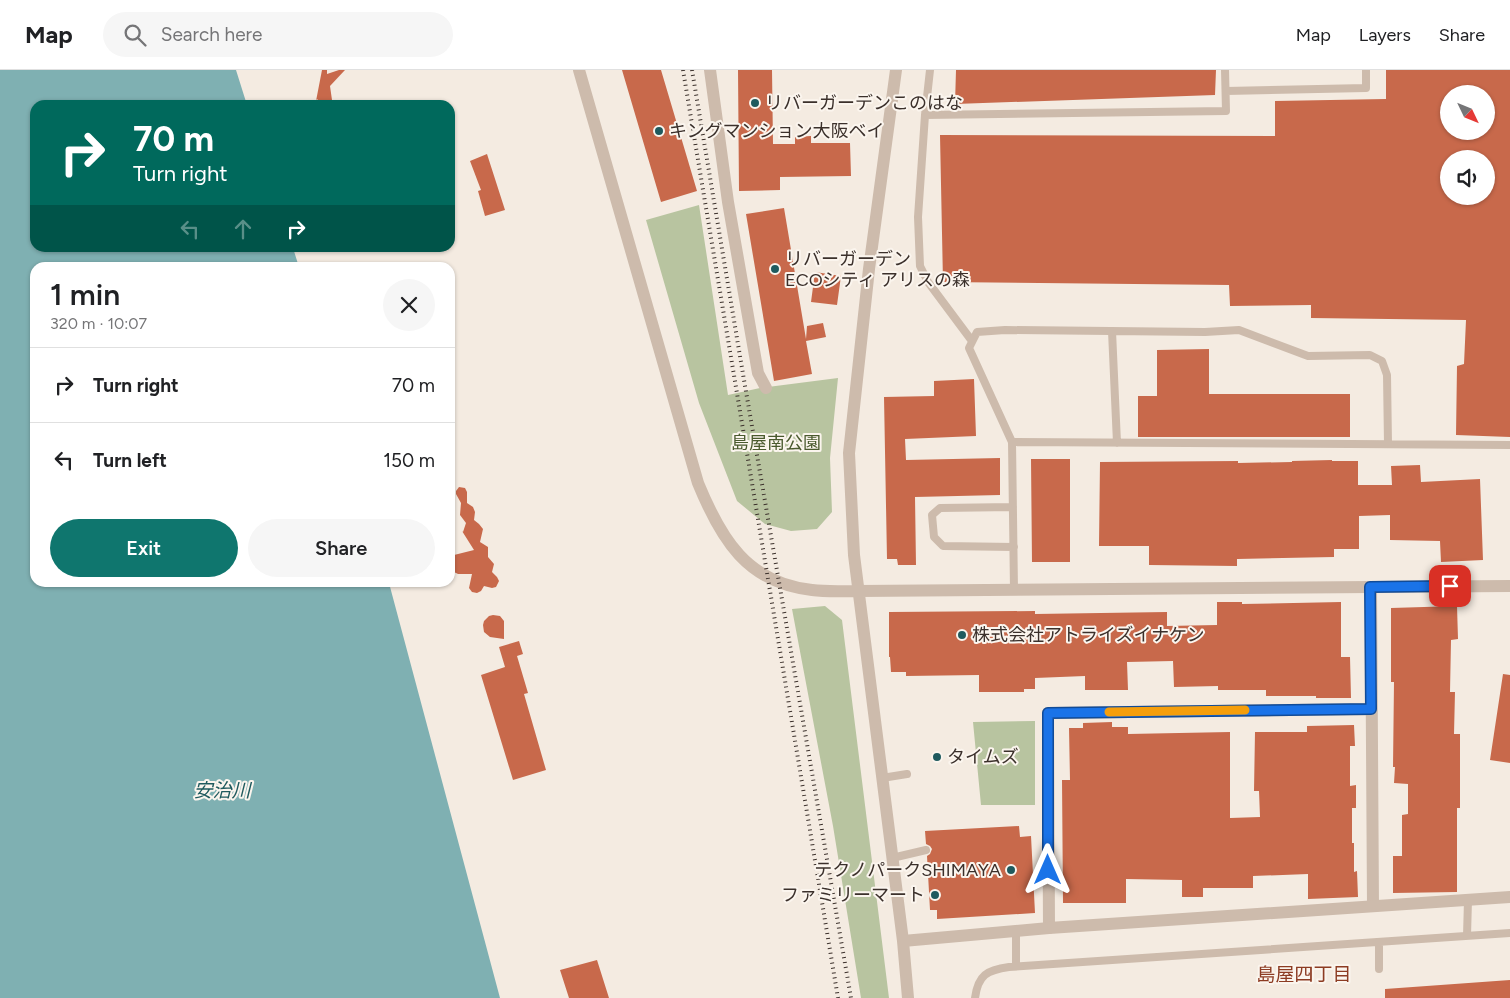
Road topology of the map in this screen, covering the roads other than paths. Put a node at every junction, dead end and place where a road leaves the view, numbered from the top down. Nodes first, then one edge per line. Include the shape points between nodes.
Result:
1 (579, 70) edge
2 (710, 70) edge
3 (896, 70) edge
4 (930, 70) edge
5 (1225, 70) edge
6 (1366, 70) edge
7 (1226, 91) junction
8 (925, 115) junction
9 (1112, 331) junction
10 (972, 341) junction
11 (766, 388) dead end
12 (1012, 442) junction
13 (1117, 443) junction
14 (1388, 444) junction
15 (1510, 445) edge
16 (1013, 507) junction
17 (1014, 547) junction
18 (1510, 586) edge
19 (1370, 587) junction
20 (1014, 590) junction
21 (858, 591) junction
22 (1371, 709) junction
23 (907, 774) dead end
24 (882, 778) junction
25 (926, 850) dead end
26 (892, 858) junction
27 (1510, 897) edge
28 (1468, 900) junction
29 (1372, 906) junction
30 (1049, 928) junction
31 (1016, 931) junction
32 (1510, 933) edge
33 (1468, 936) junction
34 (903, 941) junction
35 (1379, 942) junction
36 (1016, 966) junction
37 (1379, 969) dead end
38 (908, 998) edge
39 (975, 998) edge

1 - 21 street via 698,483 716,523 737,554 763,575 811,590
2 - 11 street via 728,202 758,373
3 - 21 street via 870,259 850,453
4 - 8 lane
5 - 7 lane
6 - 7 lane via 1366,88
7 - 8 lane via 1226,111
8 - 10 lane via 918,217 920,266 928,282
9 - 10 lane via 1005,330 977,332
9 - 13 lane
9 - 14 lane via 1239,330 1308,356 1370,355 1382,361 1387,375
10 - 12 lane via 969,348
12 - 13 lane
12 - 16 lane
13 - 14 lane
14 - 15 lane
16 - 17 lane
16 - 17 lane via 940,508 932,515 934,538 943,546
17 - 20 lane
18 - 19 street
19 - 20 street
19 - 22 street
20 - 21 street
21 - 24 street
22 - 29 street
22 - 30 street via 1048,713
23 - 24 lane
24 - 26 street
25 - 26 lane
26 - 34 street
27 - 28 street
28 - 29 street
28 - 33 lane
29 - 30 street
30 - 31 street
31 - 34 street
31 - 36 lane
32 - 33 lane
33 - 35 lane
34 - 38 street
35 - 36 lane
35 - 37 lane
36 - 39 lane via 988,972 976,989

